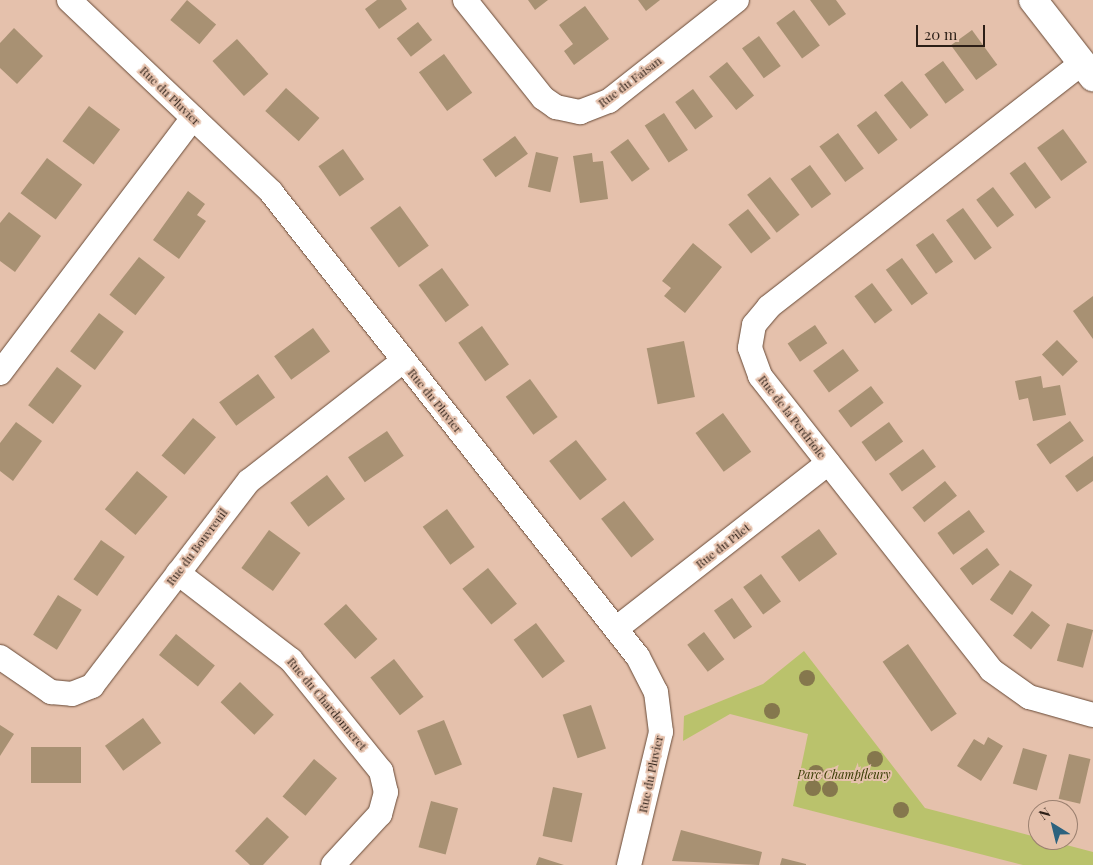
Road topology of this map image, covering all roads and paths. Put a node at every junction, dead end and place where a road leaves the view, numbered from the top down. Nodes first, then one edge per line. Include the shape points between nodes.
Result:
1 (69, 0) edge
2 (465, 0) edge
3 (737, 0) edge
4 (1033, 0) edge
5 (1088, 70) edge
6 (193, 118) junction
7 (403, 361) junction
8 (0, 373) edge
9 (828, 463) junction
10 (178, 573) junction
11 (617, 628) junction
12 (0, 657) edge
13 (1093, 716) edge
14 (333, 865) edge
15 (629, 865) edge

1 - 6 street, Rue du Pluvier
2 - 3 street, Rue du Faisan via 543,98 556,107 580,112 609,101
4 - 5 street
5 - 9 street, Rue de la Perdriole via 758,318 750,340 756,370
6 - 7 street, Rue du Pluvier via 271,192
6 - 8 street via 162,153
7 - 10 street, Rue du Bouvreuil via 255,476
7 - 11 street, Rue du Pluvier
9 - 11 street, Rue du Pilet
9 - 13 street, Rue de la Perdriole via 995,674 1040,702
10 - 12 street, Rue du Bouvreuil via 103,675 86,690 51,692
10 - 14 street, Rue du Chardonneret via 291,660 381,771 386,792 380,814
11 - 15 street, Rue du Pluvier via 651,680 660,720 658,753

